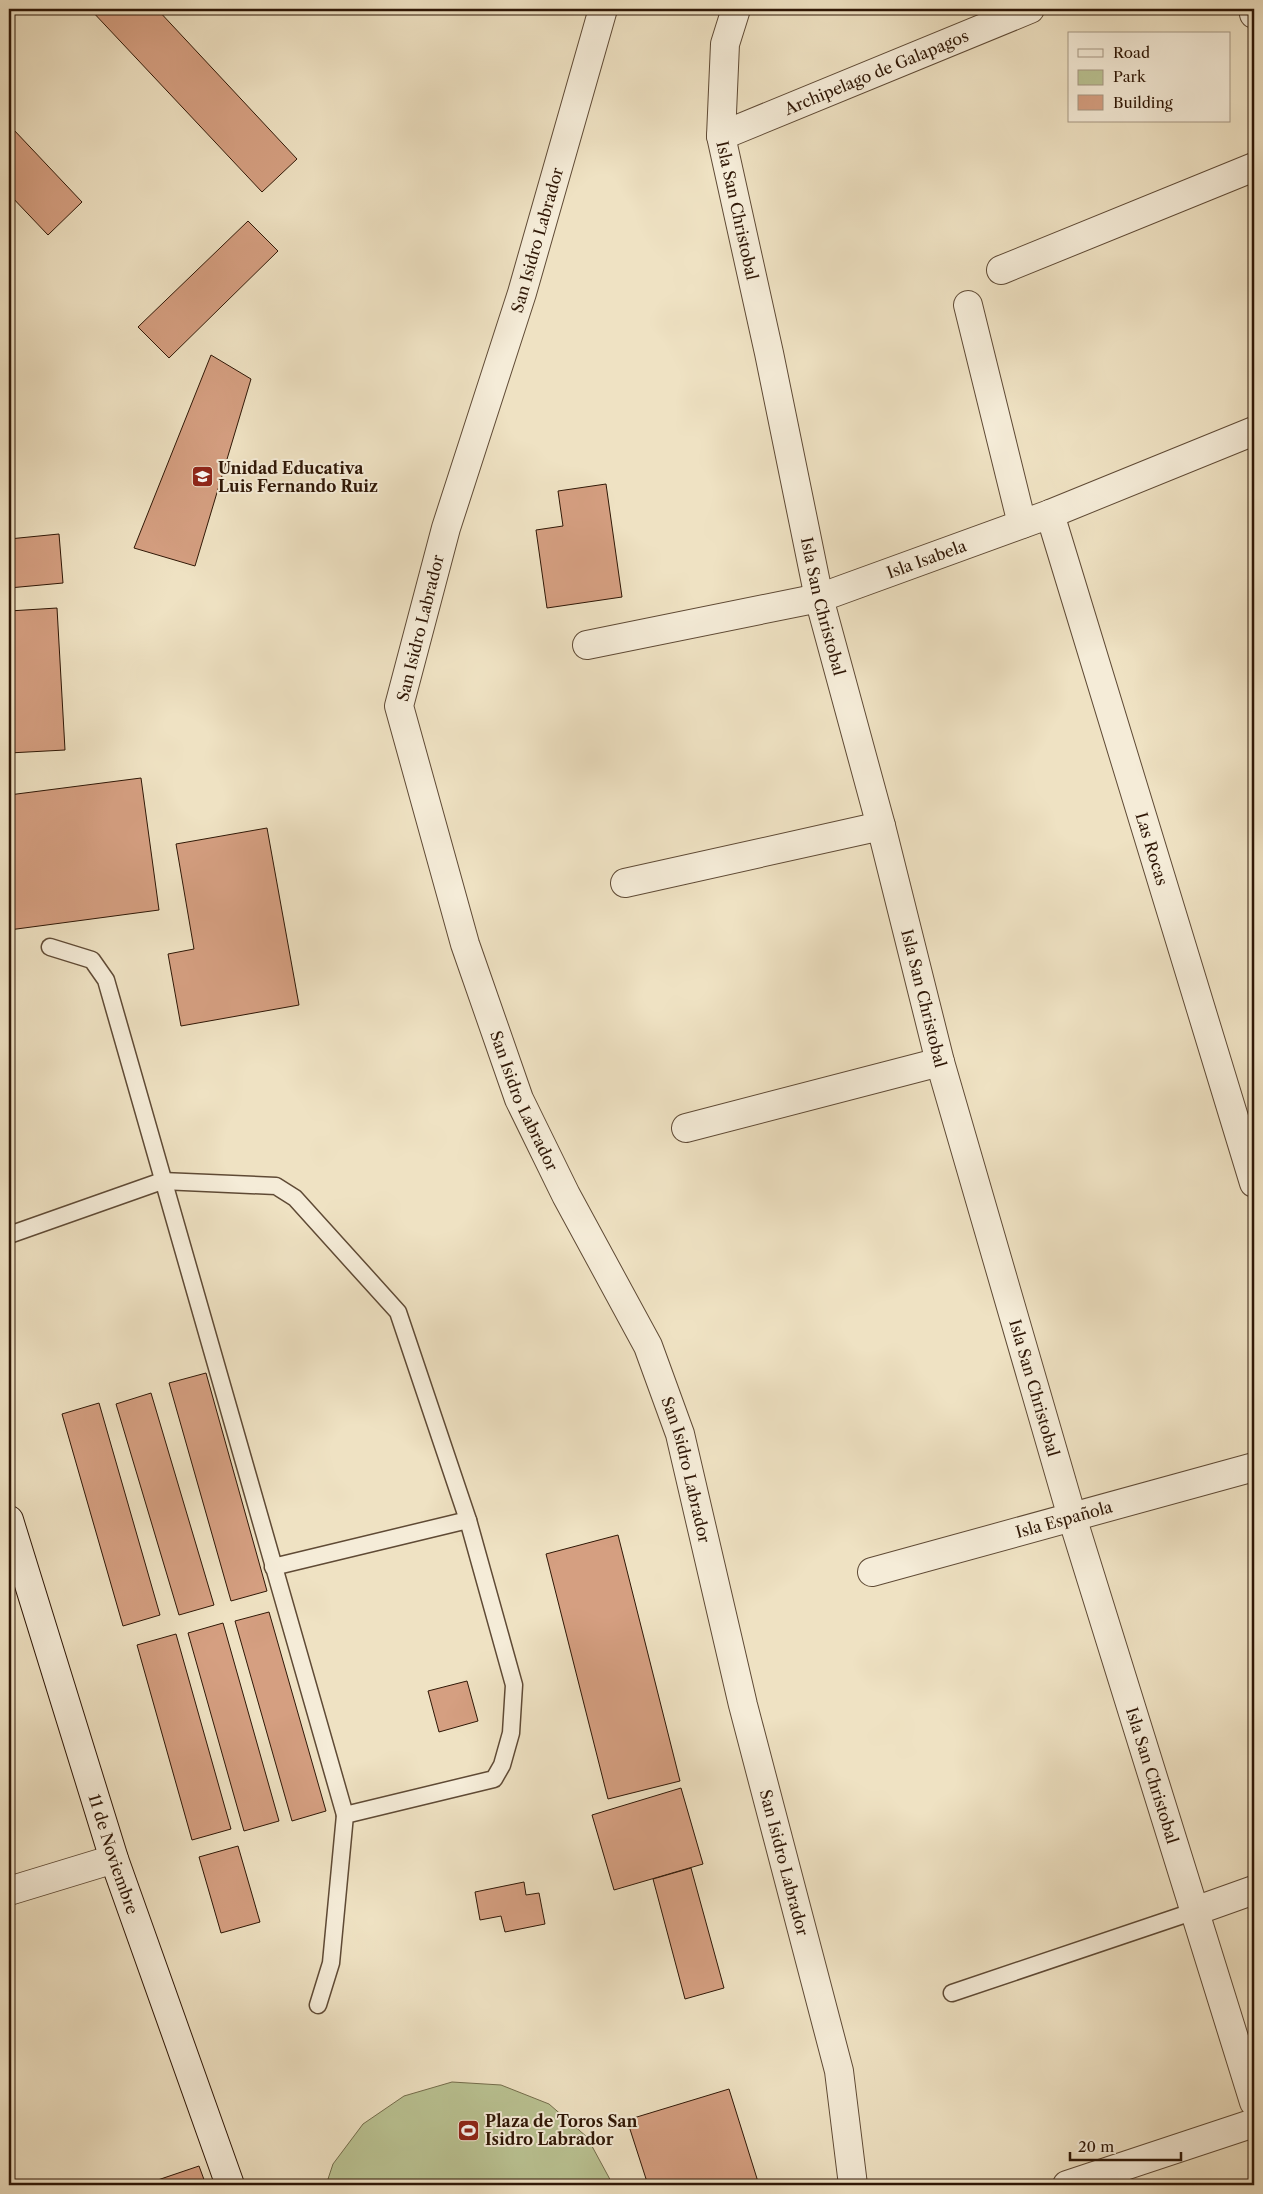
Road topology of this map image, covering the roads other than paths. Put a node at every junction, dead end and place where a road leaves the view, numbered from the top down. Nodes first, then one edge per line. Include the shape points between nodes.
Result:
1 (602, 9) edge
2 (736, 9) edge
3 (1030, 9) edge
4 (1253, 9) edge
5 (1254, 14) edge
6 (721, 136) junction
7 (1254, 167) edge
8 (1000, 270) dead end
9 (968, 305) dead end
10 (1254, 431) edge
11 (1050, 514) junction
12 (1022, 524) junction
13 (819, 598) junction
14 (587, 645) dead end
15 (881, 826) junction
16 (625, 883) dead end
17 (50, 947) dead end
18 (940, 1062) junction
19 (686, 1128) dead end
20 (162, 1181) junction
21 (1254, 1183) edge
22 (9, 1235) edge
23 (1254, 1467) edge
24 (1072, 1516) junction
25 (9, 1520) edge
26 (468, 1520) junction
27 (14, 1554) edge
28 (273, 1567) junction
29 (872, 1572) dead end
30 (345, 1815) junction
31 (114, 1859) junction
32 (1254, 1890) edge
33 (9, 1891) edge
34 (1195, 1911) junction
35 (952, 1993) dead end
36 (318, 2005) dead end
37 (1254, 2102) edge
38 (1254, 2123) edge
39 (230, 2185) edge
40 (853, 2185) edge
41 (1067, 2185) edge

1 - 40 street, San Isidro Labrador via 522,293 446,528 399,706 465,944 519,1099 566,1195 648,1346 680,1434 743,1705 839,2071
2 - 6 street, Isla San Christobal via 725,44
3 - 6 street, Archipelago de Galapagos
4 - 5 street
6 - 13 street, Isla San Christobal
7 - 8 street
9 - 12 street
10 - 11 street, Isla Isabela
11 - 12 street, Isla Isabela
11 - 21 street, Las Rocas
12 - 13 street, Isla Isabela
13 - 14 street, Isla Isabela
13 - 15 street, Isla San Christobal
15 - 16 street
15 - 18 street, Isla San Christobal
17 - 20 lane via 92,960 106,980
18 - 19 street
18 - 24 street, Isla San Christobal
20 - 22 lane
20 - 26 lane via 276,1186 295,1198 391,1304 398,1312
20 - 28 lane
23 - 24 street, Isla Española
24 - 29 street, Isla Española
24 - 34 street, Isla San Christobal
25 - 27 street, 11 de Noviembre
26 - 28 lane
26 - 30 lane via 514,1685 511,1733 502,1765 494,1779
27 - 31 street, 11 de Noviembre
28 - 30 lane
30 - 36 lane via 331,1963
31 - 33 street
31 - 39 street, 11 de Noviembre
32 - 34 street
34 - 35 lane
34 - 37 street, Isla San Christobal
38 - 41 street

